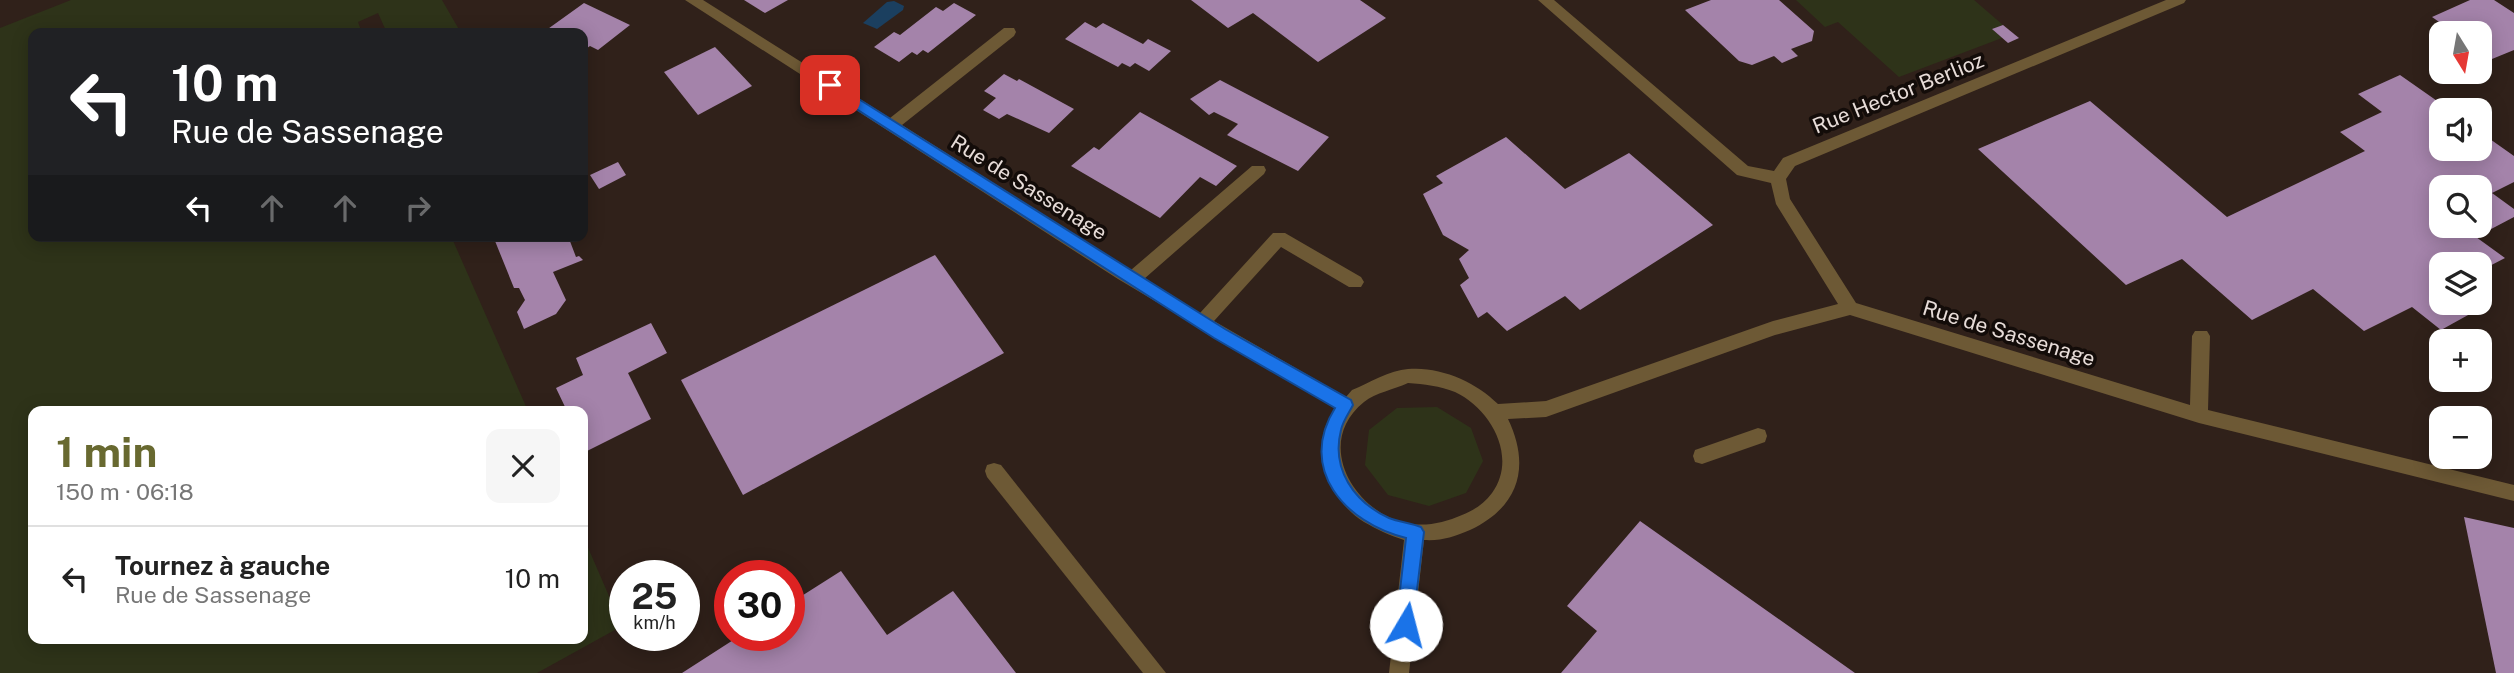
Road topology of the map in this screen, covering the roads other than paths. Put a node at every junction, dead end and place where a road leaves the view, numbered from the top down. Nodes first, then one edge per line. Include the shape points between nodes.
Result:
1 (692, 0) edge
2 (1545, 0) edge
3 (2179, 0) edge
4 (1009, 32) dead end
5 (890, 126) junction
6 (1258, 170) dead end
7 (1778, 178) junction
8 (1132, 279) junction
9 (1355, 282) dead end
10 (1850, 308) junction
11 (1202, 322) junction
12 (2201, 336) dead end
13 (1345, 405) junction
14 (1495, 412) junction
15 (2199, 415) junction
16 (1759, 436) dead end
17 (1702, 456) dead end
18 (994, 471) dead end
19 (2514, 494) edge
20 (1415, 532) junction
21 (1156, 673) edge
22 (1399, 673) edge

1 - 5 street, Rue de Sassenage
2 - 7 street via 1743,171
3 - 7 street, Rue Hector Berlioz via 1815,150 1789,162
4 - 5 street
5 - 8 street, Rue de Sassenage
6 - 8 street
7 - 10 street via 1782,200
8 - 11 street, Rue de Sassenage
9 - 11 street via 1279,238
10 - 14 street via 1773,328 1546,409
10 - 15 street, Rue de Sassenage
11 - 13 street, Rue de Sassenage
12 - 15 street
13 - 14 street via 1383,381 1432,377 1456,384
13 - 20 street via 1333,425 1329,448 1344,493 1375,519
14 - 20 street via 1508,434 1513,459 1508,484 1495,506 1473,522 1445,531
15 - 19 street, Rue de Sassenage
16 - 17 street
18 - 21 street
20 - 22 street

